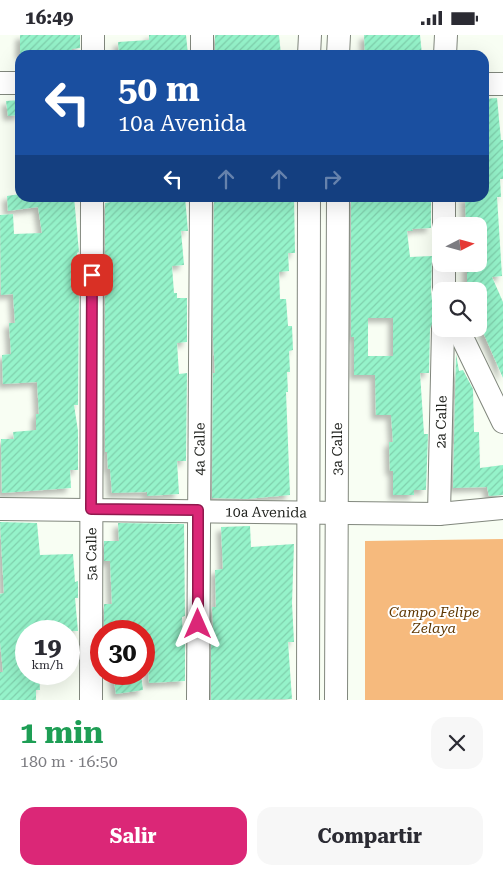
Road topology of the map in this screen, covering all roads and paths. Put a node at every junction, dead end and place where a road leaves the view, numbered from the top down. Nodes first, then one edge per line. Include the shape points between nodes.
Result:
1 (93, 35) edge
2 (202, 35) edge
3 (310, 35) edge
4 (339, 35) edge
5 (446, 35) edge
6 (92, 50) edge
7 (202, 50) edge
8 (309, 50) edge
9 (338, 50) edge
10 (446, 50) edge
11 (0, 83) edge
12 (15, 83) edge
13 (489, 84) edge
14 (503, 84) edge
15 (92, 202) edge
16 (201, 202) edge
17 (309, 202) edge
18 (338, 202) edge
19 (444, 202) edge
20 (444, 217) edge
21 (443, 337) edge
22 (462, 337) edge
23 (503, 421) edge
24 (503, 508) edge
25 (0, 509) edge
26 (91, 509) junction
27 (198, 510) junction
28 (309, 511) junction
29 (338, 513) junction
30 (439, 514) junction
31 (91, 700) edge
32 (198, 700) edge
33 (308, 700) edge
34 (336, 700) edge

1 - 6 street
2 - 7 street
3 - 8 street
4 - 9 street
5 - 10 street
11 - 12 street
13 - 14 street
15 - 26 street, 5a Calle
16 - 27 street, 4a Calle
17 - 28 street, 3a Calle
18 - 29 street, 3a Calle
19 - 20 street
21 - 30 street, 2a Calle
22 - 23 street
24 - 30 street, 10a Avenida
25 - 26 street, 10a Avenida
26 - 27 street, 10a Avenida
26 - 31 street, 5a Calle
27 - 28 street, 10a Avenida
27 - 32 street, 4a Calle
28 - 29 street, 10a Avenida
28 - 33 street, 3a Calle
29 - 30 street, 10a Avenida
29 - 34 street, 3a Calle

